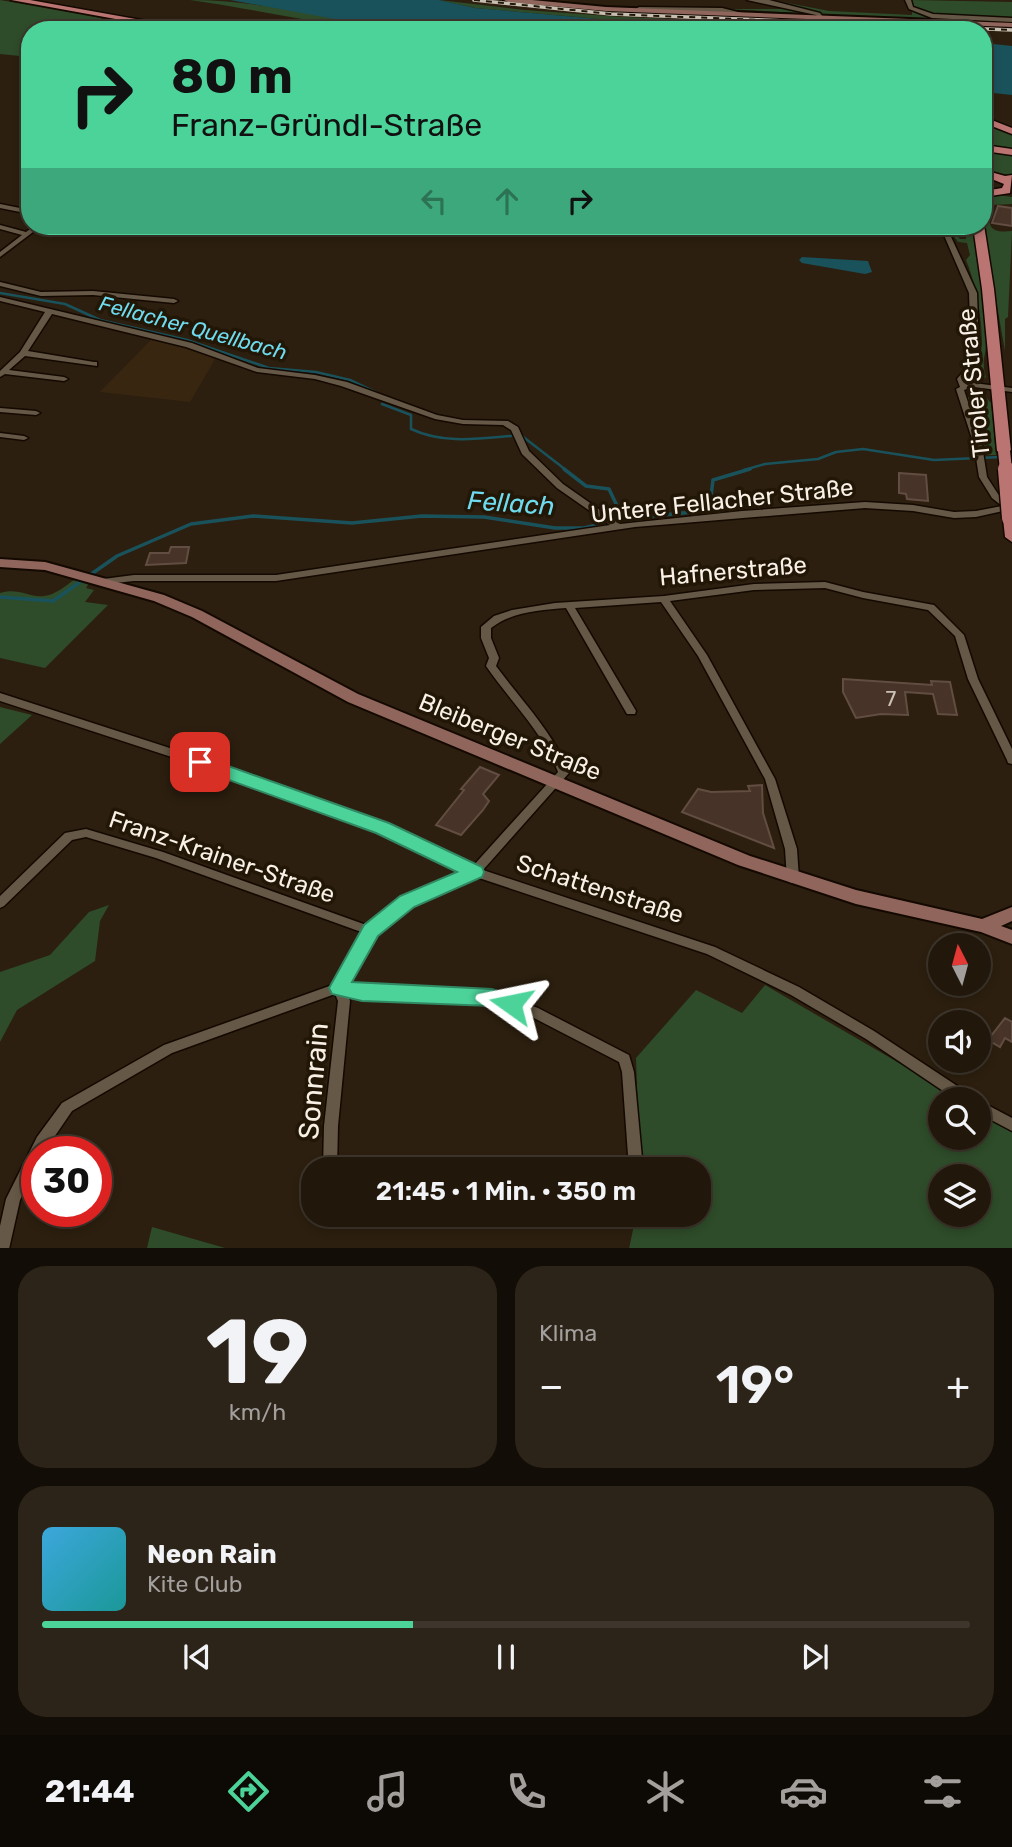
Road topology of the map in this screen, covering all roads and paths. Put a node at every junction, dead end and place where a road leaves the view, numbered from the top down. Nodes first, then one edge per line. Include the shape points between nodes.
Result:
1 (15, 0) edge
2 (508, 0) edge
3 (750, 0) edge
4 (908, 0) edge
5 (820, 17) junction
6 (1012, 20) edge
7 (131, 21) edge
8 (916, 21) edge
9 (992, 24) edge
10 (1012, 25) edge
11 (992, 123) edge
12 (1012, 131) edge
13 (992, 149) edge
14 (1011, 152) edge
15 (992, 174) edge
16 (1009, 185) edge
17 (992, 191) edge
18 (0, 206) edge
19 (21, 210) edge
20 (0, 228) edge
21 (21, 233) edge
22 (26, 235) edge
23 (947, 235) edge
24 (980, 235) edge
25 (0, 255) edge
26 (0, 284) edge
27 (0, 299) edge
28 (174, 301) dead end
29 (50, 311) junction
30 (23, 353) junction
31 (94, 364) dead end
32 (3, 371) edge
33 (64, 379) dead end
34 (964, 387) junction
35 (1005, 389) edge
36 (0, 410) edge
37 (36, 413) dead end
38 (0, 435) edge
39 (24, 438) dead end
40 (1012, 494) edge
41 (995, 496) junction
42 (1010, 511) edge
43 (613, 523) junction
44 (1012, 537) edge
45 (0, 563) edge
46 (102, 580) junction
47 (664, 599) junction
48 (569, 606) junction
49 (0, 697) edge
50 (631, 711) dead end
51 (1012, 760) edge
52 (556, 782) junction
53 (475, 872) junction
54 (793, 878) junction
55 (0, 903) edge
56 (1012, 914) edge
57 (983, 926) junction
58 (371, 931) junction
59 (1012, 937) edge
60 (339, 988) junction
61 (948, 1087) edge
62 (991, 1113) edge
63 (1012, 1125) edge
64 (330, 1157) edge
65 (635, 1157) edge
66 (2, 1248) edge

1 - 7 main road
2 - 5 main road via 637,11
3 - 5 street
4 - 6 street via 911,8 932,16
5 - 8 main road
9 - 10 main road
11 - 12 main road
13 - 14 main road
15 - 16 main road
16 - 17 main road
18 - 19 street
20 - 21 street
22 - 25 street
23 - 34 street via 973,293 975,354 961,379
24 - 35 main road, Tiroler Straße
26 - 28 street via 41,294 93,293
27 - 29 street
29 - 30 street
29 - 43 street via 189,345 257,370 335,382 435,417 505,423 515,429 525,452 560,485
30 - 31 street
30 - 32 street
32 - 33 street
34 - 35 street
34 - 41 street via 961,397 983,477
35 - 42 main road, Tiroler Straße, bridge via 1004,451
36 - 37 street
38 - 39 street
40 - 41 street
41 - 42 street
42 - 43 street, Untere Fellacher Straße via 954,515 853,506
42 - 44 main road, Tiroler Straße
43 - 46 street, Untere Fellacher Straße via 276,578
45 - 46 main road, Bleiberger Straße via 45,566
46 - 52 main road, Bleiberger Straße via 177,605 354,698
47 - 48 street, Hafnerstraße
47 - 51 street, Hafnerstraße via 808,584 931,607 959,635 973,679
47 - 54 street via 706,661 771,779 791,849
48 - 50 street
48 - 52 street, Hafnerstraße via 515,612 497,618 485,632 494,659 491,666 563,768
49 - 53 street, Schattenstraße via 249,778 383,828
52 - 53 street
52 - 54 main road, Bleiberger Straße
53 - 58 street via 407,901
53 - 61 street, Schattenstraße via 711,950 806,997
54 - 57 main road, Bleiberger Straße
55 - 58 street, Franz-Krainer-Straße via 69,836 86,833
56 - 57 main road
57 - 59 main road, Bleiberger Straße
58 - 60 street
60 - 64 street, Sonnrain via 344,1002
60 - 65 street, Sonnrain via 362,993 492,997 534,1012 624,1059
60 - 66 street via 168,1049 66,1107 42,1141 13,1199
62 - 63 street

